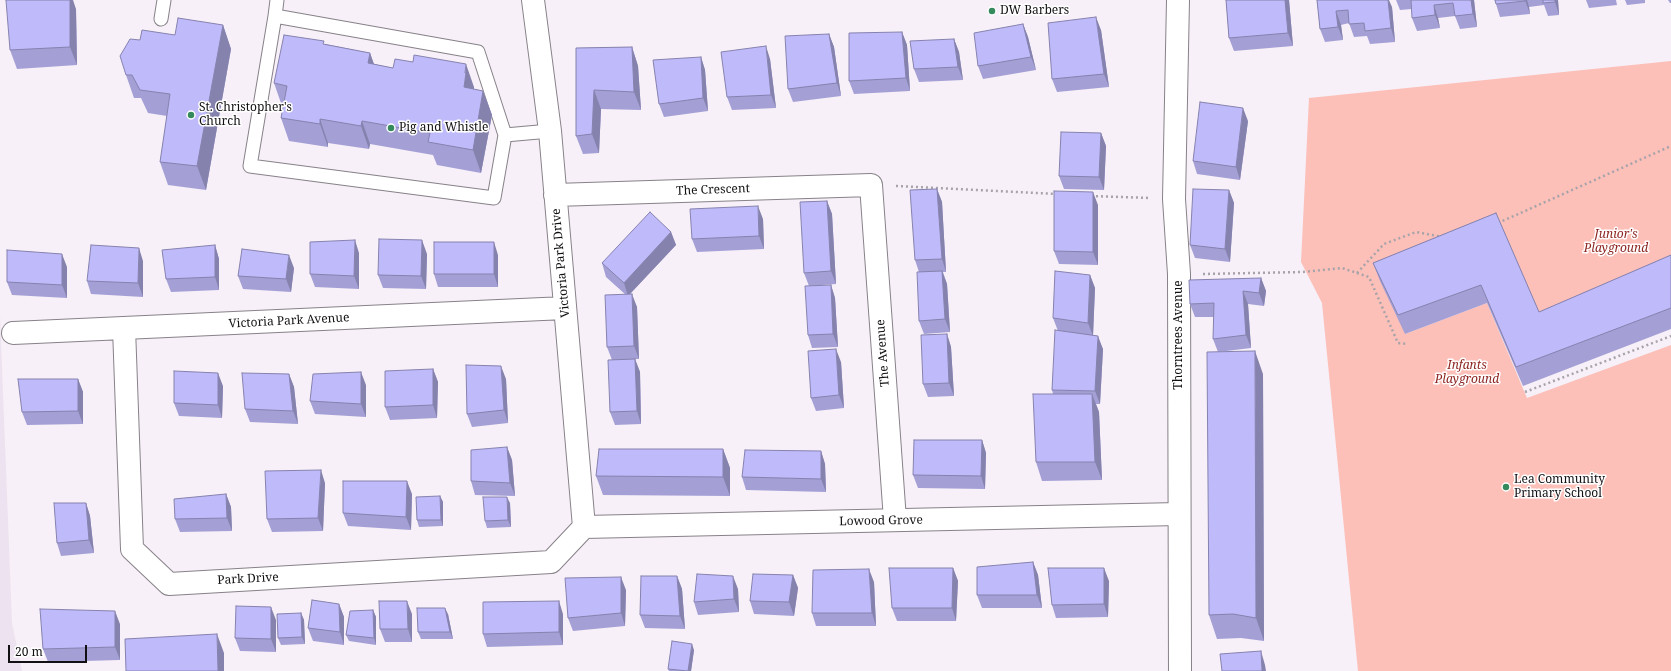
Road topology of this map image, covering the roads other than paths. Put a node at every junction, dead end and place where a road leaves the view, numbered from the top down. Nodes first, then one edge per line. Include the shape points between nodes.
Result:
1 (164, 0) edge
2 (277, 0) edge
3 (533, 0) edge
4 (1178, 0) edge
5 (275, 16) junction
6 (162, 19) dead end
7 (550, 131) junction
8 (505, 135) junction
9 (871, 185) joint
10 (555, 195) junction
11 (565, 308) junction
12 (124, 328) junction
13 (6, 334) edge
14 (1178, 514) junction
15 (895, 520) junction
16 (584, 527) junction
17 (1180, 671) edge

1 - 6 lane
2 - 5 lane
3 - 7 street, Victoria Park Drive
4 - 14 street, Thorntrees Avenue via 1174,199 1179,274
5 - 8 lane via 478,52
5 - 8 lane via 250,166 494,198
7 - 8 lane
7 - 10 street, Victoria Park Drive
9 - 10 street, The Crescent
9 - 15 street, The Avenue
10 - 11 street, Victoria Park Drive
11 - 12 street, Victoria Park Avenue
11 - 16 street, Victoria Park Drive
12 - 13 street, Victoria Park Avenue
12 - 16 street, Park Drive via 132,549 169,584 551,562
14 - 15 street, Lowood Grove
14 - 17 street, Thorntrees Avenue
15 - 16 street, Lowood Grove

